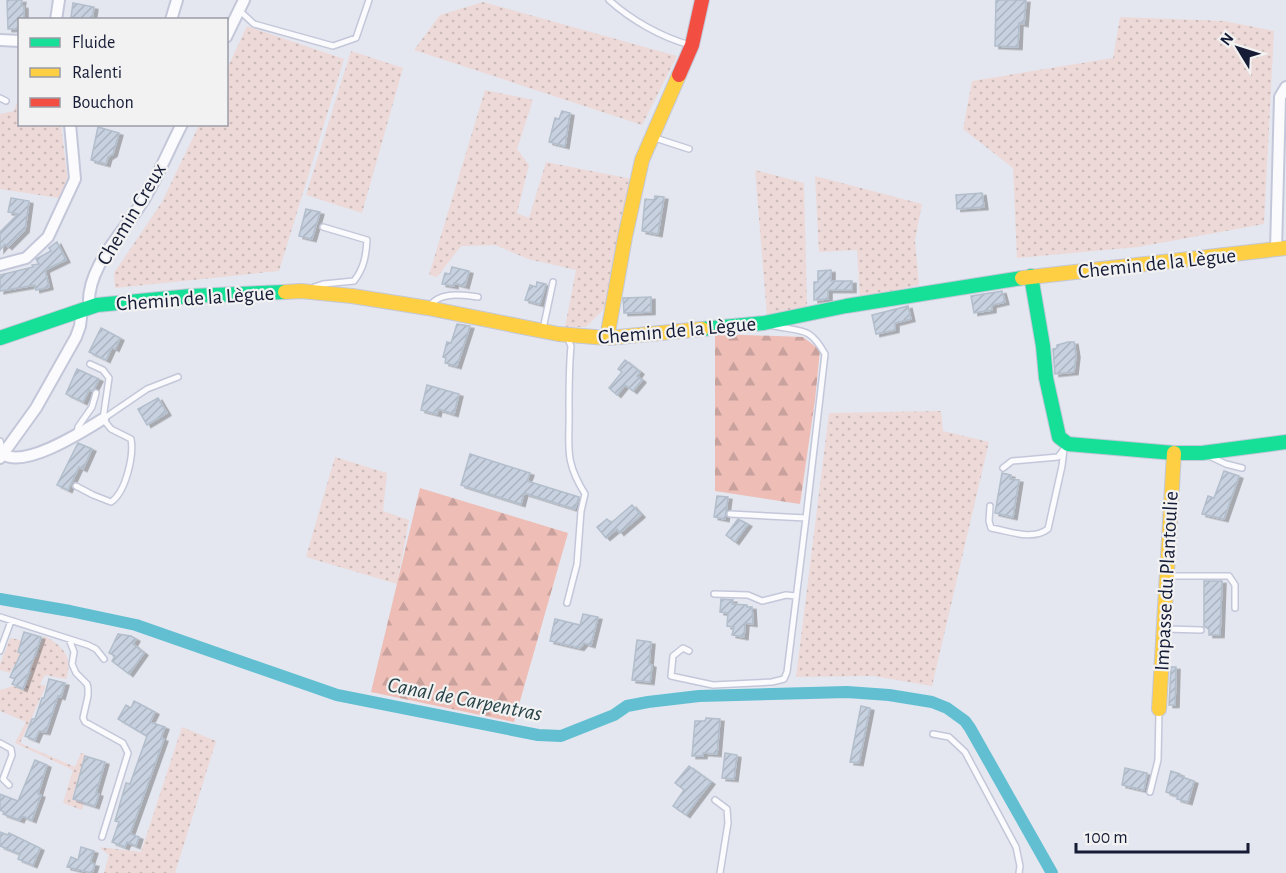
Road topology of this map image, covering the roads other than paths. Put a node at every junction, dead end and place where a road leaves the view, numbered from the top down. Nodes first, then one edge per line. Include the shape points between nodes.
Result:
1 (59, 0) edge
2 (177, 0) edge
3 (369, 0) edge
4 (609, 0) edge
5 (702, 0) edge
6 (242, 5) edge
7 (56, 18) edge
8 (172, 18) edge
9 (228, 33) edge
10 (0, 40) edge
11 (18, 41) edge
12 (692, 45) junction
13 (1286, 87) edge
14 (70, 126) edge
15 (181, 126) edge
16 (651, 136) junction
17 (689, 149) dead end
18 (323, 227) dead end
19 (1281, 249) edge
20 (0, 265) edge
21 (1031, 276) junction
22 (553, 282) dead end
23 (301, 291) junction
24 (478, 297) dead end
25 (86, 308) junction
26 (428, 308) junction
27 (764, 323) junction
28 (542, 331) junction
29 (567, 335) junction
30 (0, 338) edge
31 (607, 338) junction
32 (90, 364) dead end
33 (178, 376) dead end
34 (96, 393) dead end
35 (103, 419) junction
36 (76, 435) junction
37 (0, 441) edge
38 (1286, 442) edge
39 (1066, 446) junction
40 (1174, 453) junction
41 (1203, 453) junction
42 (2, 456) edge
43 (1003, 468) dead end
44 (1242, 468) dead end
45 (76, 486) dead end
46 (990, 506) dead end
47 (730, 514) dead end
48 (806, 518) junction
49 (1167, 576) junction
50 (714, 594) dead end
51 (796, 596) junction
52 (567, 603) dead end
53 (1235, 608) dead end
54 (0, 617) edge
55 (11, 621) junction
56 (1164, 629) junction
57 (1201, 630) dead end
58 (69, 639) junction
59 (0, 651) edge
60 (689, 651) dead end
61 (104, 659) dead end
62 (1159, 709) joint
63 (933, 734) dead end
64 (0, 743) edge
65 (9, 785) dead end
66 (1150, 792) dead end
67 (716, 800) dead end
68 (102, 837) dead end
69 (720, 873) edge
70 (1019, 873) edge

1 - 7 street
2 - 8 street
3 - 6 lane via 356,38 333,46 254,24
4 - 12 lane via 644,25
5 - 12 street
6 - 9 street
10 - 11 street
12 - 16 street
13 - 19 street via 1280,97
14 - 20 street via 75,179 48,237 26,258
15 - 25 street, Chemin Creux via 142,203 106,254
16 - 17 lane
16 - 31 street via 625,237
18 - 23 lane via 367,240 366,256 354,281
19 - 21 street, Chemin de la Lègue
21 - 27 street, Chemin de la Lègue
21 - 39 street via 1046,378 1059,437
22 - 28 lane
23 - 25 street, Chemin de la Lègue via 191,296
23 - 26 street, Chemin de la Lègue
24 - 26 lane via 439,297
25 - 30 street, Chemin de la Lègue
25 - 42 street, Chemin Creux via 75,337 36,408
26 - 28 street, Chemin de la Lègue
27 - 31 street, Chemin de la Lègue
27 - 48 lane via 804,331 816,338 825,354
28 - 29 street, Chemin de la Lègue
29 - 31 street, Chemin de la Lègue
29 - 52 lane via 567,445 577,481 585,494 578,564
32 - 35 lane via 109,378
33 - 35 lane via 147,389
34 - 36 lane
35 - 36 street
35 - 45 lane via 111,429 131,439 133,449 122,491 111,501
36 - 42 street via 28,457
37 - 42 lane
38 - 41 street
39 - 40 street
39 - 43 lane via 1058,457 1012,461
39 - 46 lane via 1048,529 1041,535 991,528
40 - 41 street
40 - 49 street, Impasse du Plantoulie
41 - 44 lane
47 - 48 lane
48 - 51 lane
49 - 53 lane via 1229,576 1235,585
49 - 56 street, Impasse du Plantoulie
50 - 51 lane via 748,595 762,601
51 - 60 lane via 784,679 713,685 671,676 673,656 683,648
54 - 55 lane
55 - 58 lane
55 - 59 lane
56 - 57 lane
56 - 62 street, Impasse du Plantoulie
58 - 61 lane via 96,649
58 - 68 lane via 74,652 72,664 88,688 85,722 123,743 128,753
62 - 66 lane via 1158,760
63 - 70 lane via 949,736 965,752 1016,847
64 - 65 lane via 11,749 3,779
67 - 69 lane via 727,808 728,823

